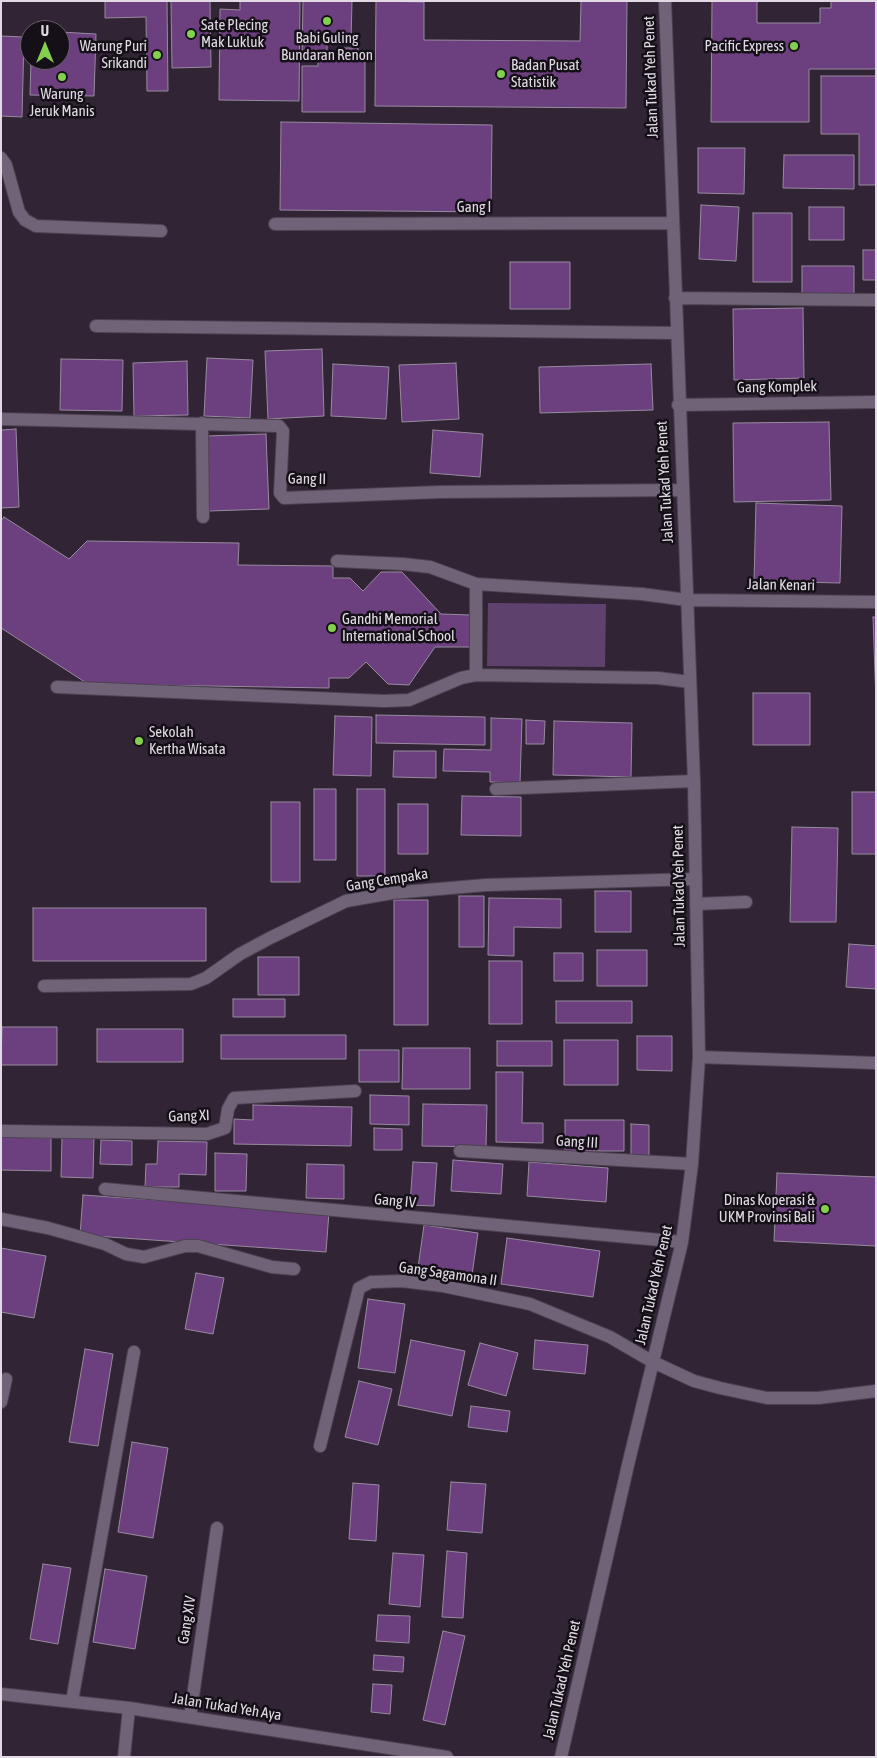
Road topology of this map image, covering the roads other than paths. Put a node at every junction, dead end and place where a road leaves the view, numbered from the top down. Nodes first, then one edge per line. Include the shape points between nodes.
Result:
1 (664, 1) edge
2 (1, 158) edge
3 (672, 223) junction
4 (275, 224) dead end
5 (161, 230) dead end
6 (675, 298) junction
7 (876, 300) edge
8 (96, 326) dead end
9 (677, 333) junction
10 (876, 402) edge
11 (678, 405) junction
12 (1, 419) edge
13 (202, 423) junction
14 (681, 490) junction
15 (203, 518) dead end
16 (337, 560) dead end
17 (476, 584) junction
18 (687, 600) junction
19 (876, 602) edge
20 (476, 675) junction
21 (690, 682) junction
22 (57, 687) dead end
23 (694, 781) junction
24 (496, 789) dead end
25 (696, 879) junction
26 (746, 902) dead end
27 (696, 904) junction
28 (44, 986) dead end
29 (699, 1057) junction
30 (876, 1063) edge
31 (355, 1091) dead end
32 (1, 1131) edge
33 (460, 1151) dead end
34 (692, 1164) junction
35 (105, 1190) dead end
36 (1, 1220) edge
37 (682, 1242) junction
38 (294, 1269) dead end
39 (134, 1352) dead end
40 (653, 1362) junction
41 (6, 1379) dead end
42 (876, 1391) edge
43 (1, 1402) edge
44 (320, 1446) dead end
45 (218, 1528) dead end
46 (1, 1694) edge
47 (72, 1701) junction
48 (129, 1708) junction
49 (190, 1717) junction
50 (124, 1757) edge
51 (447, 1757) edge
52 (561, 1757) edge

1 - 3 street, Jalan Tukad Yeh Penet
2 - 5 street via 6,165 19,212 36,226
3 - 4 street, Gang I
3 - 6 street, Jalan Tukad Yeh Penet
6 - 7 street
6 - 9 street, Jalan Tukad Yeh Penet
8 - 9 street
9 - 11 street, Jalan Tukad Yeh Penet
10 - 11 street, Gang Komplek
11 - 14 street, Jalan Tukad Yeh Penet
12 - 13 street, Gang II
13 - 14 street, Gang II via 279,426 283,431 280,493 284,498 439,492
13 - 15 street
14 - 18 street, Jalan Tukad Yeh Penet
16 - 17 street, Jalan Kenari via 430,568
17 - 18 street, Jalan Kenari via 642,594
17 - 20 street
18 - 19 street, Jalan Kenari
18 - 21 street, Jalan Tukad Yeh Penet
20 - 21 street via 658,678
20 - 22 street via 461,678 410,700
21 - 23 street, Jalan Tukad Yeh Penet
23 - 24 street
23 - 25 street, Jalan Tukad Yeh Penet
25 - 27 street, Jalan Tukad Yeh Penet
25 - 28 street, Gang Cempaka via 486,885 392,893 346,902 270,938 191,984
26 - 27 street
27 - 29 street, Jalan Tukad Yeh Penet
29 - 30 street
29 - 34 street, Jalan Tukad Yeh Penet
31 - 32 street, Gang XI via 234,1098 228,1109 225,1128 207,1134
33 - 34 street, Gang III
34 - 37 street, Jalan Tukad Yeh Penet
35 - 37 street, Gang IV
36 - 38 street via 48,1228 105,1244 126,1254 144,1257 185,1246 198,1246 272,1267
37 - 40 street, Jalan Tukad Yeh Penet
39 - 47 street
40 - 42 street, Gang Sagamona II via 694,1381 768,1398 818,1398
40 - 44 street, Gang Sagamona II via 610,1337 530,1304 443,1286 402,1281 371,1282 359,1288
40 - 52 street, Jalan Tukad Yeh Penet
41 - 43 street
45 - 49 street, Gang XIV
46 - 47 street, Jalan Tukad Yeh Aya
47 - 48 street, Jalan Tukad Yeh Aya
48 - 49 street, Jalan Tukad Yeh Aya
48 - 50 street
49 - 51 street, Jalan Tukad Yeh Aya

